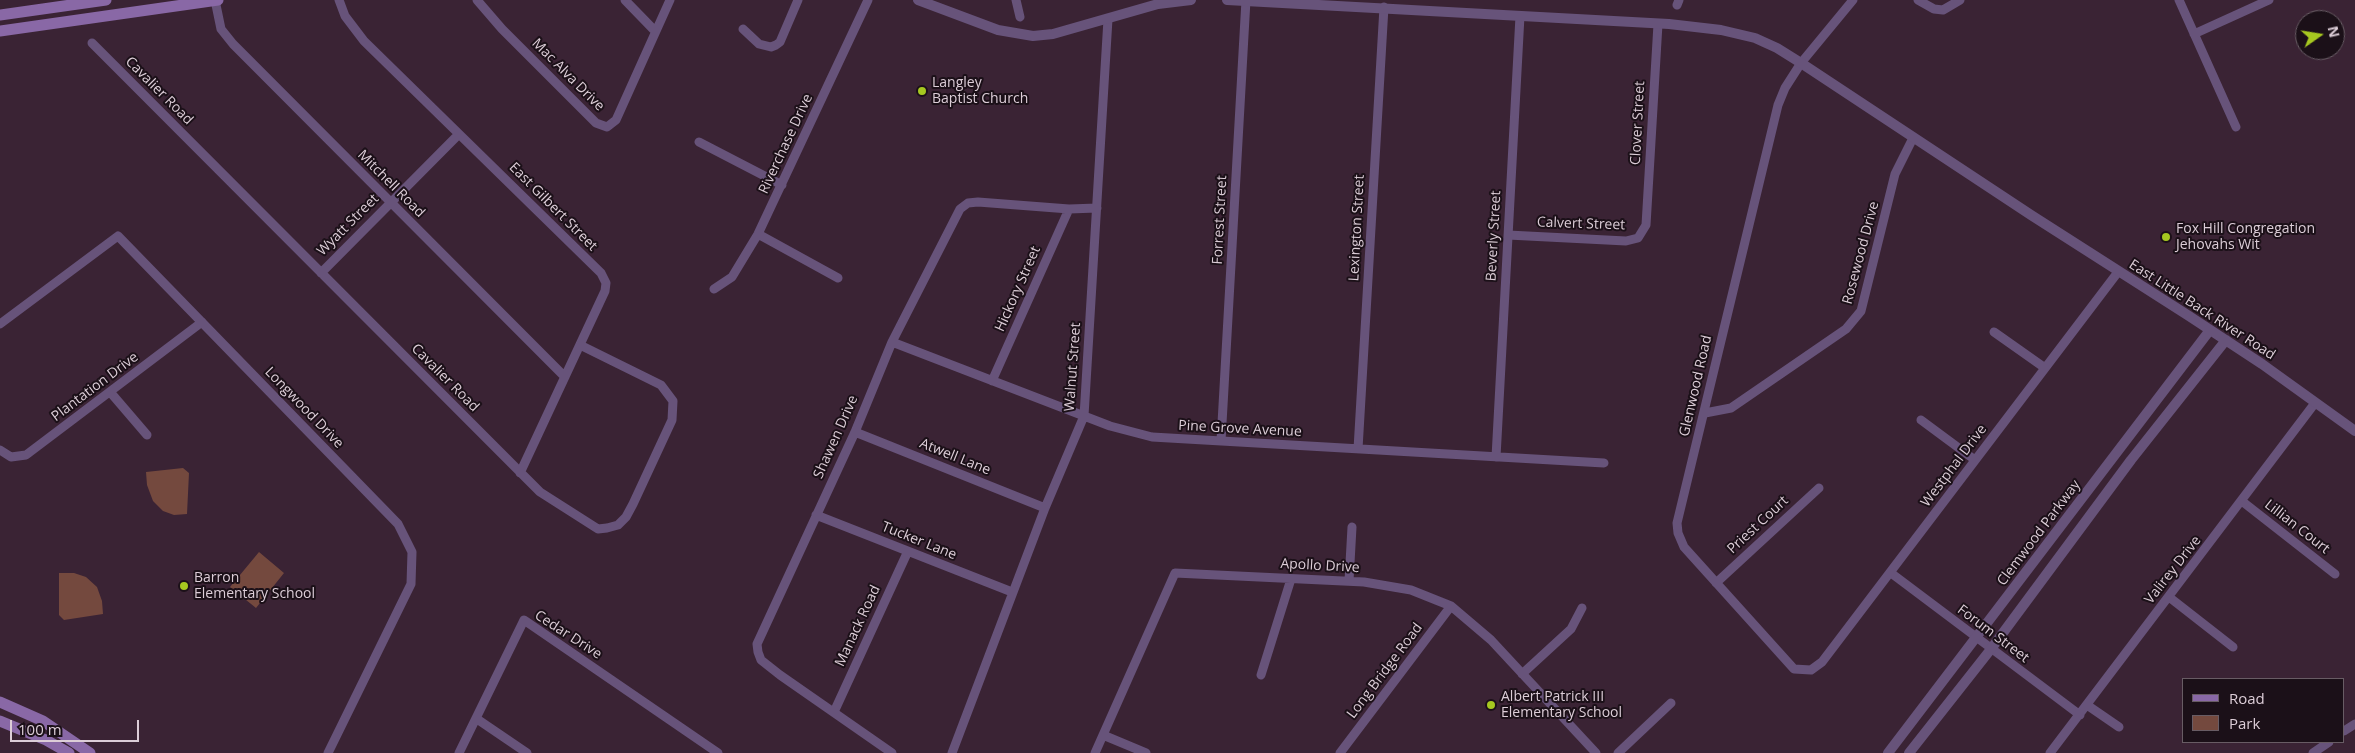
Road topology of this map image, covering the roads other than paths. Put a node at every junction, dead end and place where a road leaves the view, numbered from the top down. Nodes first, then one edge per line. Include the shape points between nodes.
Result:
1 (106, 0) edge
2 (216, 0) edge
3 (339, 0) edge
4 (477, 0) edge
5 (626, 0) edge
6 (670, 0) edge
7 (798, 0) edge
8 (868, 0) edge
9 (918, 0) edge
10 (1016, 0) edge
11 (1191, 0) edge
12 (1227, 0) edge
13 (1246, 0) edge
14 (1853, 0) edge
15 (1918, 0) edge
16 (1960, 0) edge
17 (2179, 0) edge
18 (2269, 0) edge
19 (61, 3) edge
20 (1384, 7) junction
21 (0, 15) edge
22 (1520, 16) junction
23 (1020, 17) dead end
24 (1108, 19) junction
25 (62, 22) junction
26 (1658, 24) junction
27 (743, 29) dead end
28 (0, 30) edge
29 (655, 31) junction
30 (2194, 34) junction
31 (92, 43) dead end
32 (1801, 63) junction
33 (2236, 127) dead end
34 (459, 134) junction
35 (1913, 138) junction
36 (699, 142) dead end
37 (782, 185) junction
38 (390, 203) junction
39 (1097, 208) junction
40 (1069, 209) junction
41 (1646, 225) joint
42 (758, 234) junction
43 (1508, 235) junction
44 (2118, 272) junction
45 (321, 273) junction
46 (838, 278) dead end
47 (714, 289) dead end
48 (202, 322) junction
49 (0, 324) edge
50 (2210, 330) junction
51 (1994, 332) dead end
52 (2226, 340) junction
53 (892, 342) junction
54 (580, 345) junction
55 (2044, 368) junction
56 (565, 377) junction
57 (992, 381) junction
58 (111, 393) junction
59 (2316, 403) junction
60 (1705, 413) junction
61 (1084, 416) junction
62 (1921, 420) dead end
63 (2355, 431) edge
64 (854, 432) junction
65 (147, 435) dead end
66 (1221, 441) junction
67 (0, 450) edge
68 (1358, 450) junction
69 (1496, 457) junction
70 (1976, 460) junction
71 (1604, 463) dead end
72 (520, 473) junction
73 (1819, 488) dead end
74 (2243, 502) junction
75 (1045, 508) junction
76 (816, 515) junction
77 (1352, 527) dead end
78 (908, 551) junction
79 (1891, 573) junction
80 (2335, 574) dead end
81 (1290, 579) junction
82 (1349, 582) junction
83 (1716, 583) junction
84 (1012, 592) junction
85 (2169, 597) junction
86 (1451, 606) junction
87 (1582, 608) dead end
88 (1977, 639) junction
89 (2233, 647) dead end
90 (1991, 649) junction
91 (1806, 672) joint
92 (1522, 674) junction
93 (1262, 675) dead end
94 (0, 702) edge
95 (1671, 703) dead end
96 (2087, 705) junction
97 (834, 712) junction
98 (2080, 715) junction
99 (477, 719) junction
100 (0, 721) edge
101 (2119, 727) dead end
102 (1103, 735) junction
103 (2328, 743) edge
104 (2319, 752) edge
105 (69, 753) edge
106 (90, 753) edge
107 (328, 753) edge
108 (460, 753) edge
109 (527, 753) edge
110 (718, 753) edge
111 (892, 753) edge
112 (952, 753) edge
113 (1095, 753) edge
114 (1146, 753) edge
115 (1340, 753) edge
116 (1596, 753) edge
117 (1618, 753) edge
118 (1888, 753) edge
119 (1909, 753) edge
120 (2050, 753) edge

1 - 19 main road
2 - 25 main road
2 - 38 street, Mitchell Road via 220,25 228,38
3 - 34 street, East Gilbert Street via 345,16 364,41
4 - 29 street, Mac Alva Drive via 596,123 607,127 616,120
5 - 29 street
6 - 29 street, Mac Alva Drive
7 - 27 street via 776,45 758,44
8 - 37 street, Riverchase Drive
9 - 24 street via 973,22 1016,34 1053,34
10 - 23 street
11 - 24 street via 1158,4
12 - 13 street
13 - 20 street
13 - 66 street, Forrest Street
14 - 32 street, Glenwood Road
15 - 16 street via 1943,10
17 - 30 street
18 - 30 street
19 - 21 main road
19 - 25 street
20 - 22 street
20 - 68 street, Lexington Street
22 - 26 street
22 - 43 street, Beverly Street
24 - 39 street, Walnut Street
25 - 28 main road
26 - 32 street via 1736,32 1777,48
26 - 41 street, Clover Street
30 - 33 street
31 - 45 street, Cavalier Road
32 - 35 street
32 - 60 street, Glenwood Road via 1778,105
34 - 38 street, Wyatt Street
34 - 54 street, East Gilbert Street via 601,273 606,283 605,291
35 - 44 street, East Little Back River Road
35 - 60 street, Rosewood Drive via 1895,174 1862,311 1846,329 1731,408
36 - 37 street
37 - 42 street, Riverchase Drive
38 - 45 street, Wyatt Street
38 - 56 street, Mitchell Road
39 - 40 street, Shawen Drive
39 - 61 street, Walnut Street
40 - 53 street, Shawen Drive via 978,202 960,208
40 - 57 street, Hickory Street
41 - 43 street, Calvert Street via 1638,238 1626,241
42 - 46 street
42 - 47 street, Riverchase Drive via 732,276
43 - 69 street, Beverly Street
44 - 50 street, East Little Back River Road
44 - 55 street, Westphal Drive
45 - 72 street, Cavalier Road
48 - 49 street, Longwood Drive via 118,236
48 - 58 street, Plantation Drive
48 - 107 street, Longwood Drive via 398,524 412,552 411,584
50 - 52 street, East Little Back River Road
50 - 88 street, Clemwood Parkway
51 - 55 street
52 - 59 street, East Little Back River Road
52 - 90 street via 2131,460
53 - 57 street, Pine Grove Avenue
53 - 64 street, Shawen Drive
54 - 56 street, East Gilbert Street
54 - 72 street, Cavalier Road via 661,385 673,401 672,420 633,504 618,525 598,529 540,492
55 - 70 street, Westphal Drive
56 - 72 street, East Gilbert Street
57 - 61 street, Pine Grove Avenue
58 - 65 street
58 - 67 street, Plantation Drive via 26,455 11,457
59 - 63 street, East Little Back River Road
59 - 74 street, Valirey Drive
60 - 83 street, Glenwood Road via 1677,523 1684,547
61 - 66 street, Pine Grove Avenue via 1145,436
61 - 75 street, Walnut Street
62 - 70 street
64 - 75 street, Atwell Lane
64 - 76 street, Shawen Drive
66 - 68 street, Pine Grove Avenue
68 - 69 street, Pine Grove Avenue
69 - 71 street, Pine Grove Avenue
70 - 79 street, Westphal Drive
73 - 83 street, Priest Court
74 - 80 street, Lillian Court
74 - 85 street, Valirey Drive
75 - 84 street, Walnut Street
76 - 78 street, Tucker Lane
76 - 97 street, Shawen Drive via 757,644 761,660
77 - 82 street
78 - 84 street, Tucker Lane
78 - 97 street, Manack Road
79 - 88 street, Forum Street
79 - 91 street, Westphal Drive via 1822,662
81 - 82 street, Apollo Drive
81 - 93 street
81 - 102 street, Apollo Drive via 1175,573
82 - 86 street, Apollo Drive via 1411,590
83 - 91 street, Glenwood Road via 1794,669
84 - 112 street, Walnut Street
85 - 89 street
85 - 96 street, Valirey Drive
86 - 92 street, Apollo Drive via 1472,621
86 - 115 street, Long Bridge Road
87 - 92 street via 1571,629
88 - 90 street, Forum Street
88 - 118 street, Clemwood Parkway
90 - 98 street, Forum Street
90 - 119 street
92 - 116 street, Apollo Drive
94 - 106 main road via 43,721
95 - 117 street
96 - 98 street, Valirey Drive
96 - 101 street
97 - 111 street, Shawen Drive
98 - 120 street, Valirey Drive
99 - 108 street, Cedar Drive
99 - 109 street
99 - 110 street, Cedar Drive via 524,620
100 - 105 main road
102 - 113 street, Apollo Drive
102 - 114 street
103 - 104 street

